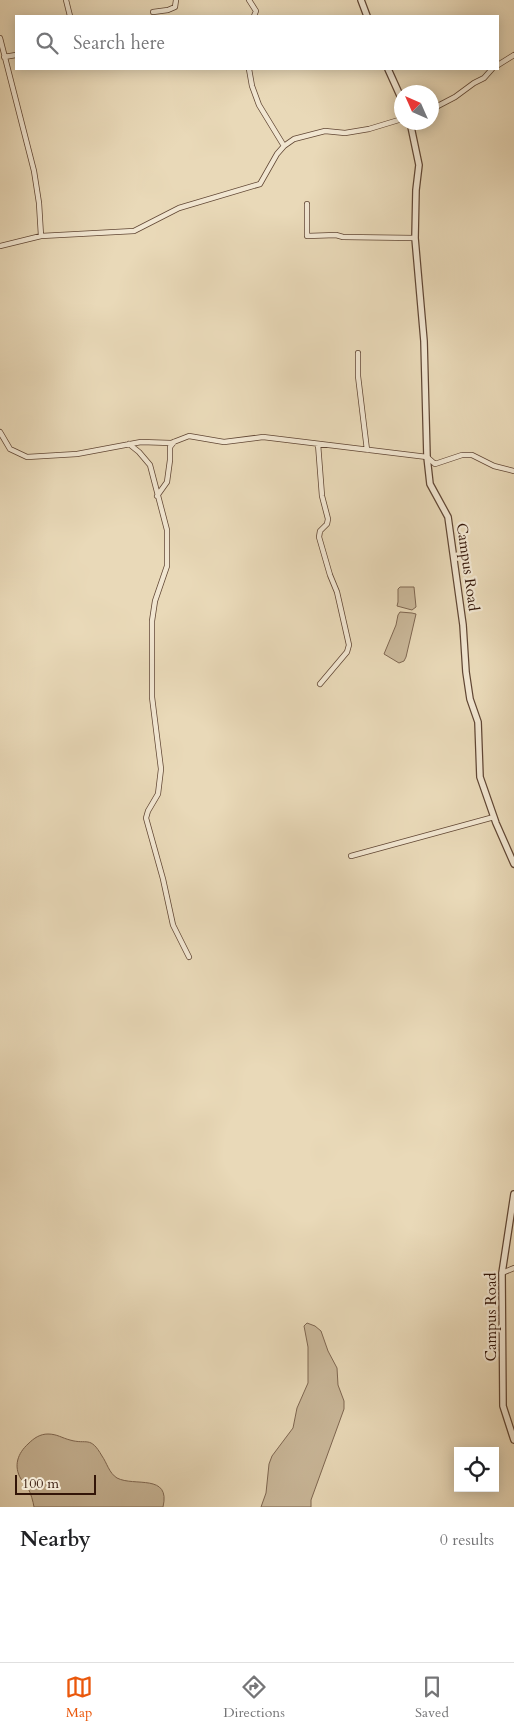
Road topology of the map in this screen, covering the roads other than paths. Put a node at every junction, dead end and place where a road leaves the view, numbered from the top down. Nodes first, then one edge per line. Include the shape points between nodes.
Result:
1 (66, 0) edge
2 (176, 0) edge
3 (249, 0) edge
4 (361, 0) edge
5 (154, 12) dead end
6 (70, 15) edge
7 (254, 15) edge
8 (367, 15) edge
9 (0, 38) edge
10 (15, 55) edge
11 (514, 55) edge
12 (4, 57) junction
13 (499, 64) edge
14 (7, 68) junction
15 (0, 70) edge
16 (249, 70) edge
17 (388, 70) edge
18 (491, 70) edge
19 (395, 85) edge
20 (439, 105) edge
21 (394, 122) edge
22 (412, 130) edge
23 (284, 146) junction
24 (307, 204) dead end
25 (42, 236) junction
26 (415, 238) junction
27 (0, 246) edge
28 (358, 353) dead end
29 (0, 432) edge
30 (174, 442) junction
31 (129, 444) junction
32 (318, 444) junction
33 (366, 450) junction
34 (427, 457) junction
35 (514, 471) edge
36 (157, 496) junction
37 (320, 684) dead end
38 (494, 817) junction
39 (351, 856) dead end
40 (514, 864) edge
41 (189, 957) dead end
42 (514, 1194) edge
43 (514, 1268) edge
44 (502, 1273) junction
45 (514, 1440) edge

1 - 6 street
2 - 5 street via 175,7
3 - 7 street via 256,11
4 - 8 street
9 - 12 street
10 - 12 street
11 - 13 street
12 - 14 street
14 - 15 street
14 - 25 street via 34,171
16 - 23 street via 259,105
17 - 19 street
18 - 20 street via 484,78
21 - 23 street via 345,133 305,136
22 - 26 street, Campus Road via 419,166
23 - 25 street via 260,184 179,208 134,232
24 - 26 street via 307,236 336,234 343,237
25 - 27 street
26 - 34 street, Campus Road via 424,341
28 - 33 street
29 - 31 street via 10,449 27,456 77,454
30 - 31 street
30 - 32 street via 190,436 224,442 263,437
30 - 36 street via 170,447 167,482
31 - 36 street via 150,464
32 - 33 street
32 - 37 street via 328,519 319,537 340,601 349,645 347,652
33 - 34 street
34 - 35 street via 435,464 472,455
34 - 38 street, Campus Road via 430,484 448,517 466,672 478,722 480,777
36 - 41 street via 167,530 167,566 152,621 152,697 161,769 158,794 146,818 173,925
38 - 39 street
38 - 40 street, Campus Road
42 - 44 street, Campus Road
43 - 44 street
44 - 45 street, Campus Road via 503,1406

